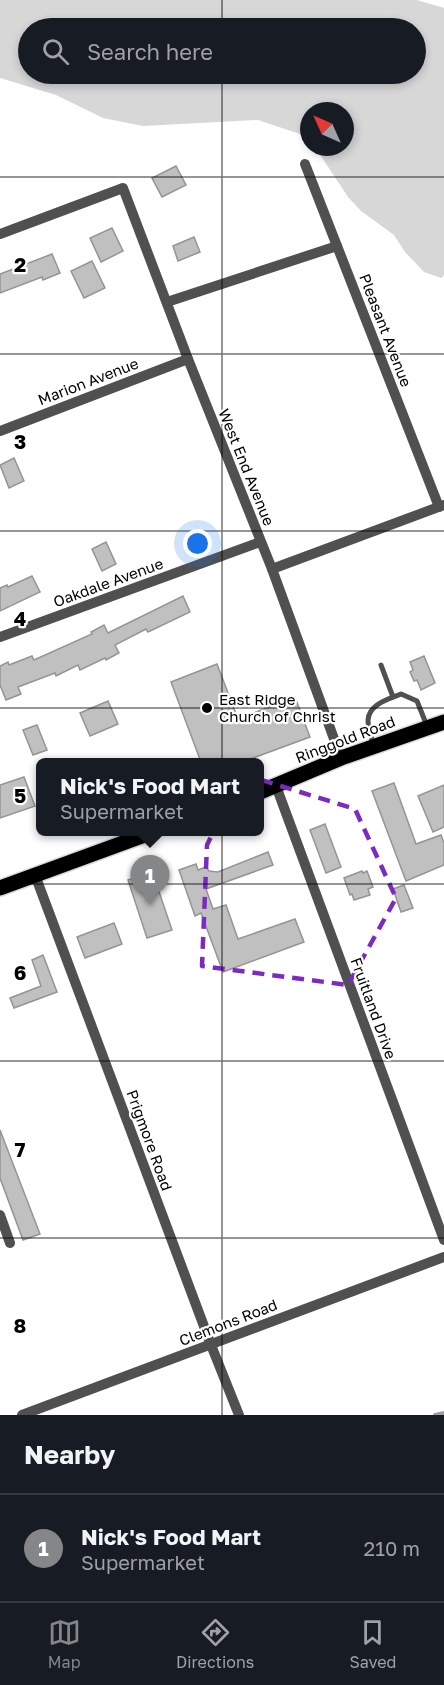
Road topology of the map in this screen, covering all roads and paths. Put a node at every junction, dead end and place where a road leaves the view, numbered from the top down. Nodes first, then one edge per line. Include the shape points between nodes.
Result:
1 (305, 164) dead end
2 (0, 234) edge
3 (337, 246) junction
4 (167, 302) junction
5 (188, 359) junction
6 (0, 431) edge
7 (442, 506) edge
8 (260, 542) junction
9 (273, 569) junction
10 (0, 637) edge
11 (381, 665) dead end
12 (393, 697) junction
13 (444, 722) edge
14 (428, 727) junction
15 (374, 746) junction
16 (341, 758) junction
17 (276, 786) junction
18 (264, 790) edge
19 (140, 836) edge
20 (35, 875) junction
21 (0, 888) edge
22 (0, 1215) edge
23 (444, 1240) edge
24 (10, 1243) dead end
25 (444, 1257) edge
26 (211, 1345) junction
27 (22, 1415) edge
28 (239, 1415) edge

1 - 3 street, Pleasant Avenue
2 - 4 street, West End Avenue via 123,188
3 - 4 street
3 - 7 street, Pleasant Avenue
4 - 5 street, West End Avenue
5 - 6 street, Marion Avenue
5 - 8 street, West End Avenue
7 - 9 street
8 - 9 street, West End Avenue
8 - 10 street, Oakdale Avenue
9 - 16 street, West End Avenue
11 - 12 lane
12 - 14 lane via 401,694 417,701
12 - 15 lane via 380,702 368,720
13 - 14 main road, Ringgold Road
14 - 15 main road, Ringgold Road
15 - 16 main road, Ringgold Road
16 - 17 main road, Ringgold Road
17 - 18 main road, Ringgold Road
17 - 23 street, Fruitland Drive
19 - 20 main road
20 - 21 main road
20 - 26 street, Prigmore Road
22 - 24 street
25 - 26 street, Clemons Road
26 - 27 street, Clemons Road
26 - 28 street, Prigmore Road

